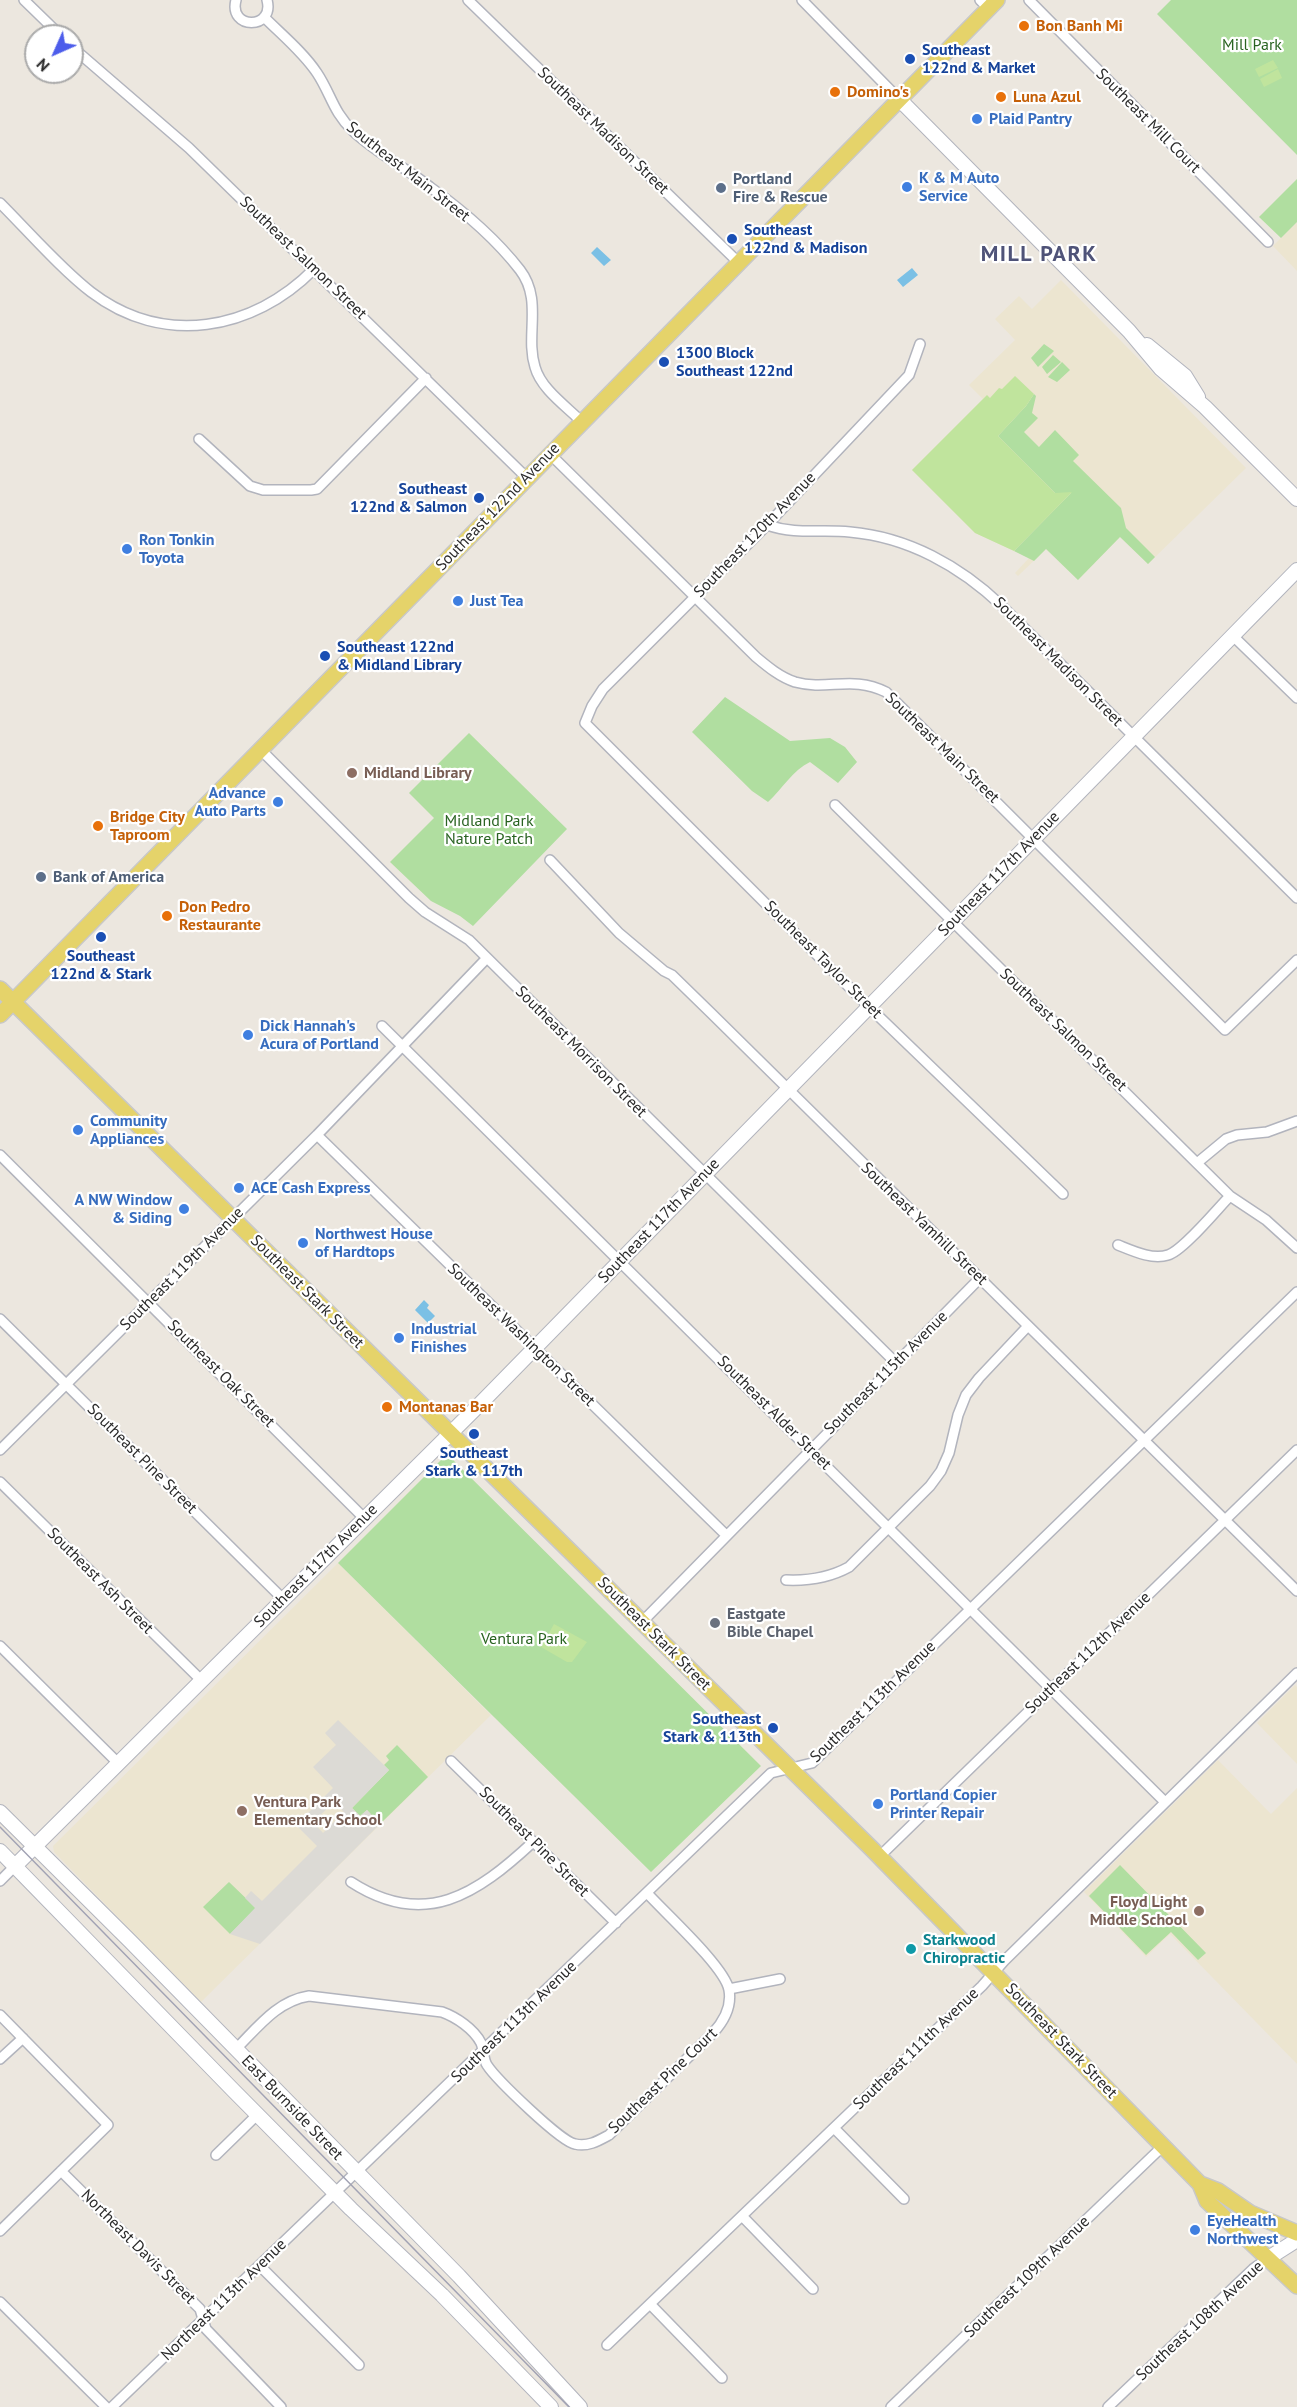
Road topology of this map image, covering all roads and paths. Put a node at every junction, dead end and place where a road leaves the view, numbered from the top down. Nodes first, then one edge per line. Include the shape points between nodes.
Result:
1 (24, 0) edge
2 (236, 0) edge
3 (267, 0) edge
4 (468, 0) edge
5 (802, 0) edge
6 (1029, 0) edge
7 (988, 3) edge
8 (264, 17) junction
9 (49, 24) edge
10 (84, 57) edge
11 (899, 99) junction
12 (0, 203) edge
13 (1268, 242) dead end
14 (738, 262) junction
15 (314, 269) junction
16 (920, 344) dead end
17 (426, 378) junction
18 (582, 422) junction
19 (199, 439) dead end
20 (550, 454) junction
21 (527, 478) junction
22 (1297, 500) edge
23 (767, 525) junction
24 (1297, 570) edge
25 (695, 597) junction
26 (1233, 636) junction
27 (1297, 698) edge
28 (585, 723) joint
29 (1133, 737) junction
30 (260, 749) junction
31 (835, 805) dead end
32 (1033, 839) junction
33 (550, 860) dead end
34 (1297, 898) edge
35 (952, 922) junction
36 (487, 958) junction
37 (1297, 960) edge
38 (0, 989) edge
39 (13, 1002) junction
40 (869, 1006) junction
41 (0, 1015) edge
42 (382, 1026) dead end
43 (402, 1045) junction
44 (788, 1090) junction
45 (1297, 1121) edge
46 (316, 1135) junction
47 (0, 1155) edge
48 (1197, 1162) junction
49 (704, 1175) junction
50 (1063, 1194) dead end
51 (1230, 1196) junction
52 (233, 1219) junction
53 (1118, 1245) dead end
54 (1297, 1248) edge
55 (619, 1262) junction
56 (980, 1278) junction
57 (1297, 1292) edge
58 (149, 1302) junction
59 (0, 1319) edge
60 (1028, 1326) junction
61 (534, 1349) junction
62 (896, 1363) junction
63 (66, 1385) junction
64 (451, 1434) junction
65 (1146, 1439) junction
66 (811, 1449) junction
67 (0, 1450) edge
68 (1297, 1450) edge
69 (0, 1482) edge
70 (364, 1518) junction
71 (1226, 1519) junction
72 (890, 1528) junction
73 (726, 1535) junction
74 (786, 1580) dead end
75 (1297, 1591) edge
76 (284, 1599) junction
77 (971, 1608) junction
78 (642, 1622) junction
79 (0, 1646) edge
80 (1297, 1673) edge
81 (201, 1680) junction
82 (1052, 1688) junction
83 (451, 1761) dead end
84 (118, 1763) junction
85 (791, 1769) junction
86 (1165, 1802) junction
87 (0, 1812) edge
88 (533, 1842) junction
89 (34, 1846) junction
90 (0, 1851) edge
91 (879, 1857) junction
92 (15, 1866) junction
93 (0, 1881) edge
94 (351, 1882) dead end
95 (647, 1893) junction
96 (616, 1923) junction
97 (993, 1972) junction
98 (780, 1979) dead end
99 (729, 1989) junction
100 (0, 2015) edge
101 (23, 2038) junction
102 (235, 2049) junction
103 (483, 2052) junction
104 (0, 2060) edge
105 (258, 2114) junction
106 (834, 2128) junction
107 (1163, 2146) junction
108 (216, 2155) dead end
109 (61, 2170) junction
110 (357, 2174) junction
111 (1200, 2184) junction
112 (336, 2194) junction
113 (904, 2199) dead end
114 (742, 2216) junction
115 (0, 2230) edge
116 (1297, 2232) edge
117 (1297, 2240) edge
118 (1267, 2259) junction
119 (260, 2265) junction
120 (1297, 2286) edge
121 (813, 2289) dead end
122 (0, 2302) edge
123 (650, 2304) junction
124 (203, 2319) junction
125 (607, 2345) dead end
126 (359, 2365) dead end
127 (722, 2378) dead end
128 (106, 2407) edge
129 (112, 2407) edge
130 (281, 2407) edge
131 (551, 2407) edge
132 (580, 2407) edge
133 (891, 2407) edge
134 (1108, 2407) edge

1 - 9 street
2 - 8 street via 235,11 242,20 254,22
3 - 8 street
4 - 14 street, Southeast Madison Street
5 - 11 street
6 - 13 street, Southeast Mill Court
7 - 11 main road, Southeast 122nd Avenue
8 - 18 street, Southeast Main Street via 310,63 333,105 354,131 458,209 520,271 532,297 535,368 540,380
10 - 15 street, Southeast Salmon Street via 189,148
11 - 14 main road, Southeast 122nd Avenue
11 - 22 street via 1129,331 1185,376 1205,407
12 - 15 street via 93,294 112,306 155,322 200,325 245,316 286,295
14 - 18 main road, Southeast 122nd Avenue
15 - 17 street, Southeast Salmon Street
16 - 23 street, Southeast 120th Avenue via 909,375
17 - 19 street via 317,489 263,490 250,486
17 - 21 street, Southeast Salmon Street
18 - 20 main road, Southeast 122nd Avenue
20 - 21 main road, Southeast 122nd Avenue
20 - 25 street, Southeast Main Street
21 - 30 main road, Southeast 122nd Avenue
23 - 25 street, Southeast 120th Avenue
23 - 29 street, Southeast Madison Street via 787,531 871,534 921,550 951,566 994,598
24 - 26 street, Southeast 117th Avenue
25 - 28 street, Southeast 120th Avenue via 603,689
25 - 32 street, Southeast Main Street via 774,672 795,682 863,683 886,692
26 - 27 street
26 - 29 street, Southeast 117th Avenue
28 - 40 street, Southeast Taylor Street
29 - 32 street, Southeast 117th Avenue
29 - 34 street, Southeast Madison Street
30 - 36 street, Southeast Morrison Street via 424,912 460,933
30 - 39 main road, Southeast 122nd Avenue
31 - 35 street, Southeast Salmon Street
32 - 35 street, Southeast 117th Avenue
32 - 37 street, Southeast Main Street via 1225,1030
33 - 44 street, Southeast Yamhill Street via 619,933 672,975
35 - 40 street, Southeast 117th Avenue
35 - 48 street, Southeast Salmon Street
36 - 43 street, Southeast 119th Avenue
36 - 49 street, Southeast Morrison Street
38 - 39 main road, Southeast Stark Street
39 - 41 main road, Southeast 122nd Avenue
39 - 52 main road, Southeast Stark Street
40 - 44 street, Southeast 117th Avenue
40 - 50 street, Southeast Taylor Street
42 - 43 street, Southeast Alder Street
43 - 46 street, Southeast 119th Avenue
43 - 55 street, Southeast Alder Street
44 - 49 street, Southeast 117th Avenue
44 - 56 street, Southeast Yamhill Street
45 - 48 street via 1267,1132 1226,1139
46 - 52 street, Southeast 119th Avenue
46 - 61 street, Southeast Washington Street
47 - 58 street, Southeast Oak Street
48 - 51 street, Southeast Salmon Street
49 - 55 street, Southeast 117th Avenue
49 - 62 street, Southeast Morrison Street
51 - 53 street via 1169,1255 1153,1256
51 - 54 street, Southeast Salmon Street via 1266,1220
52 - 58 street, Southeast 119th Avenue
52 - 64 main road, Southeast Stark Street
55 - 61 street, Southeast 117th Avenue
55 - 66 street, Southeast Alder Street
56 - 60 street, Southeast Yamhill Street
56 - 62 street, Southeast 115th Avenue
57 - 65 street, Southeast 113th Avenue
58 - 63 street, Southeast 119th Avenue
58 - 70 street, Southeast Oak Street
59 - 63 street, Southeast Pine Street
60 - 65 street, Southeast Yamhill Street
60 - 72 street via 966,1395 941,1471
61 - 64 street, Southeast 117th Avenue
61 - 73 street, Southeast Washington Street
62 - 66 street, Southeast 115th Avenue
63 - 67 street, Southeast 119th Avenue
63 - 76 street, Southeast Pine Street
64 - 70 street, Southeast 117th Avenue
64 - 78 main road, Southeast Stark Street
65 - 71 street, Southeast Yamhill Street
65 - 77 street, Southeast 113th Avenue
66 - 72 street, Southeast Alder Street
66 - 73 street, Southeast 115th Avenue
68 - 71 street, Southeast 112th Avenue
69 - 81 street, Southeast Ash Street
70 - 76 street, Southeast 117th Avenue
71 - 75 street, Southeast Yamhill Street
71 - 82 street, Southeast 112th Avenue
72 - 74 street via 861,1557 834,1575 807,1581
72 - 77 street, Southeast Alder Street
73 - 78 street, Southeast 115th Avenue
76 - 81 street, Southeast 117th Avenue
77 - 82 street, Southeast Alder Street
77 - 85 street, Southeast 113th Avenue via 812,1763
78 - 85 main road, Southeast Stark Street
79 - 84 street
80 - 86 street, Southeast 111th Avenue
81 - 84 street, Southeast 117th Avenue
82 - 86 street, Southeast Alder Street
82 - 91 street, Southeast 112th Avenue
83 - 88 street, Southeast Pine Street
84 - 89 street, Southeast 117th Avenue
85 - 91 main road, Southeast Stark Street
85 - 95 street, Southeast 113th Avenue via 771,1773
86 - 97 street, Southeast 111th Avenue
87 - 89 street, East Burnside Street
88 - 94 street via 487,1882 440,1902 422,1904 387,1899
88 - 96 street, Southeast Pine Street
89 - 92 street, Southeast 117th Avenue
89 - 102 street, East Burnside Street
90 - 92 street, East Burnside Street
91 - 97 main road, Southeast Stark Street
92 - 93 street
92 - 105 street, East Burnside Street
95 - 96 street, Southeast 113th Avenue
95 - 99 street via 717,1968
96 - 103 street, Southeast 113th Avenue
97 - 106 street, Southeast 111th Avenue
97 - 107 main road, Southeast Stark Street
98 - 99 street
99 - 103 street, Southeast Pine Court via 725,2020 609,2135 585,2145 556,2135 486,2064
100 - 101 street
101 - 104 street
101 - 109 street via 108,2125
102 - 103 street, Southeast Pine Court via 282,2005 309,1996 453,2015 481,2043
102 - 110 street, East Burnside Street
103 - 110 street, Southeast 113th Avenue
105 - 108 street
105 - 112 street, East Burnside Street
106 - 113 street
106 - 114 street, Southeast 111th Avenue
107 - 111 main road, Southeast Stark Street
107 - 133 street, Southeast 109th Avenue
109 - 115 street
109 - 124 street, Northeast Davis Street via 200,2309
110 - 112 street, Southeast 113th Avenue
110 - 132 street, East Burnside Street via 459,2276
111 - 116 main road via 1250,2213
111 - 118 main road, Southeast Stark Street via 1207,2201
112 - 119 street, Northeast 113th Avenue
112 - 131 street, East Burnside Street
114 - 121 street
114 - 123 street, Southeast 111th Avenue
117 - 118 street, Southeast 108th Avenue
118 - 120 main road, Southeast Stark Street
118 - 134 street, Southeast 108th Avenue
119 - 124 street, Northeast 113th Avenue
119 - 126 street
122 - 128 street
123 - 125 street, Southeast 111th Avenue
123 - 127 street
124 - 129 street, Northeast 113th Avenue
124 - 130 street, Northeast Davis Street via 206,2329

